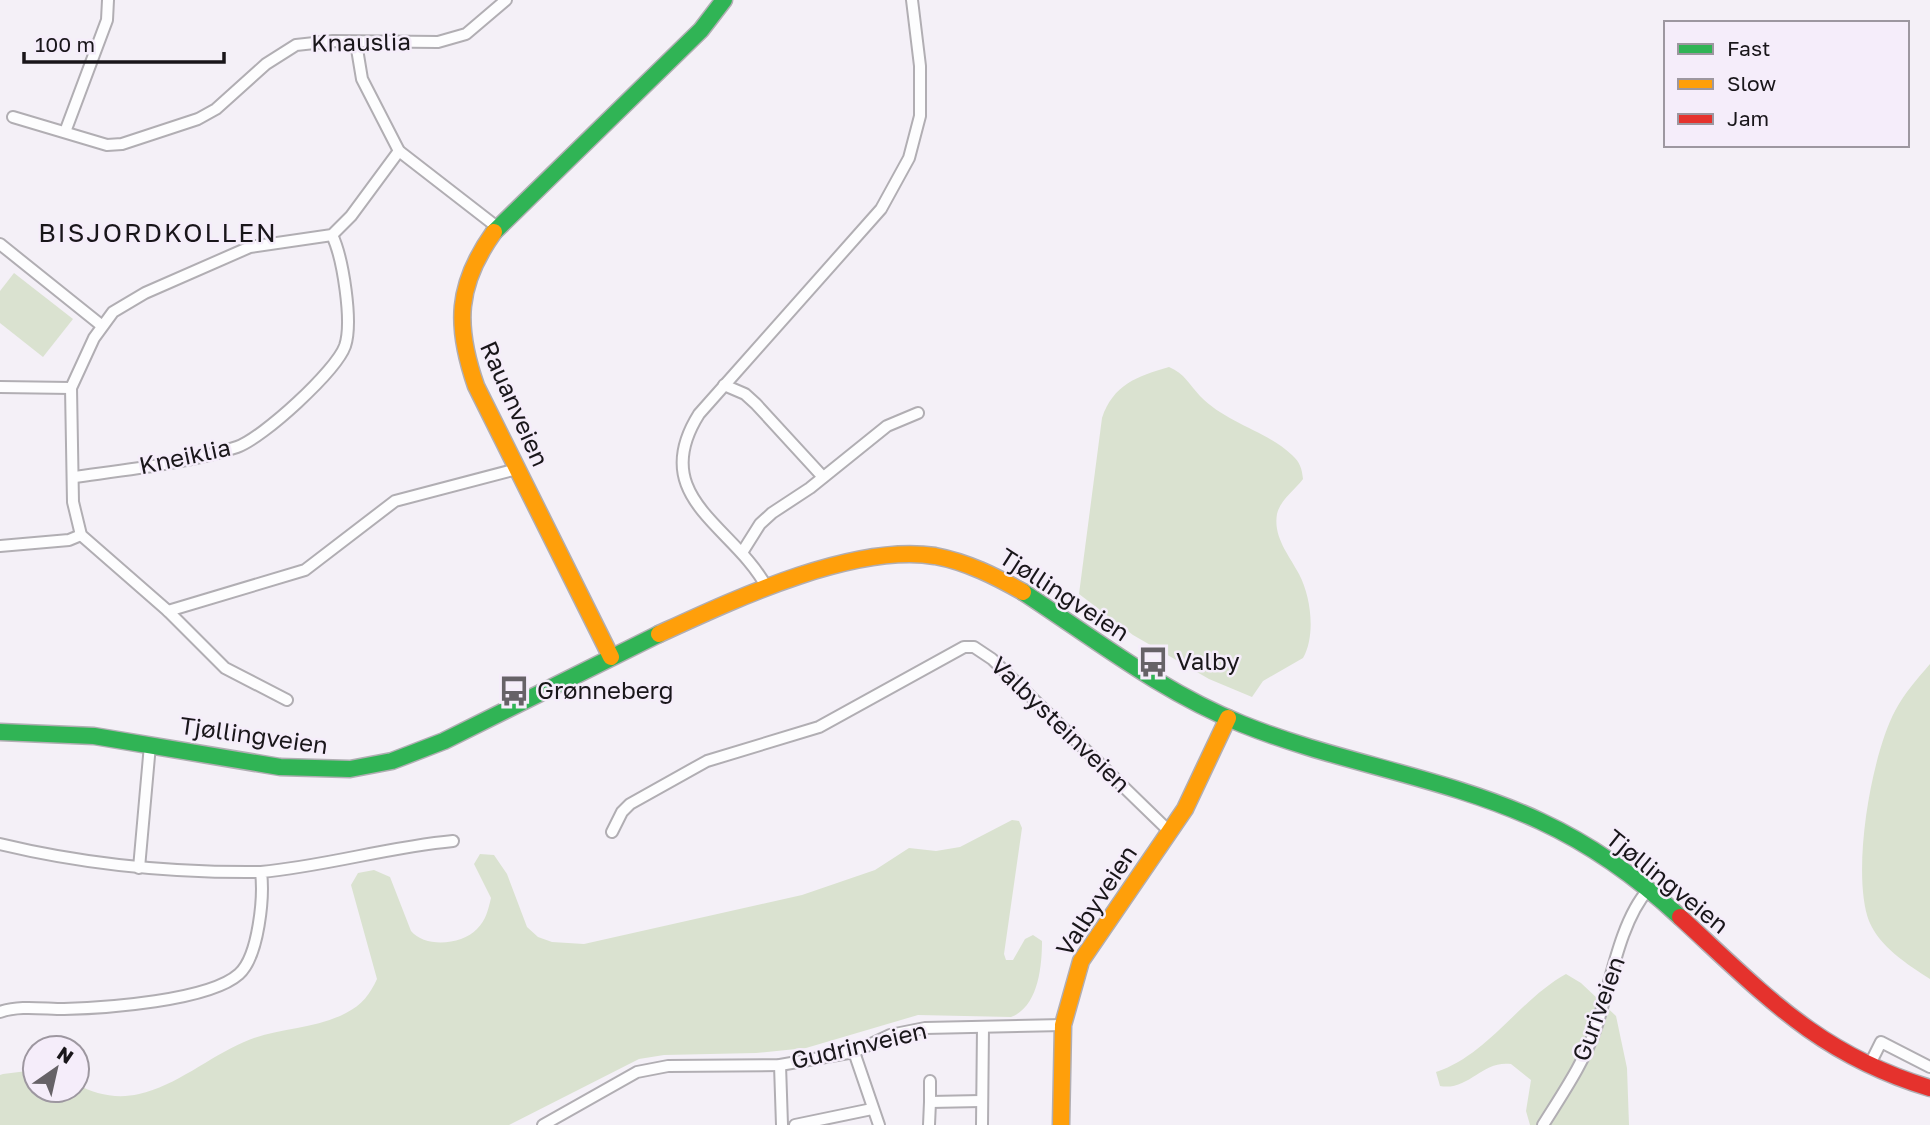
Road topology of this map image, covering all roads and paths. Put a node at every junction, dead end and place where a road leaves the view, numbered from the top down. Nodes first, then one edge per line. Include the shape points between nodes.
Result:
1 (108, 0) edge
2 (506, 0) edge
3 (724, 0) edge
4 (912, 0) edge
5 (356, 43) junction
6 (13, 117) dead end
7 (65, 132) junction
8 (399, 151) junction
9 (497, 227) junction
10 (332, 235) junction
11 (0, 244) edge
12 (102, 325) junction
13 (724, 385) junction
14 (0, 387) edge
15 (71, 388) junction
16 (918, 413) dead end
17 (517, 469) junction
18 (74, 477) junction
19 (823, 477) junction
20 (81, 535) junction
21 (0, 546) edge
22 (743, 551) junction
23 (767, 588) junction
24 (168, 611) junction
25 (611, 657) junction
26 (288, 701) dead end
27 (1228, 718) junction
28 (0, 732) edge
29 (150, 745) junction
30 (612, 832) dead end
31 (1170, 832) junction
32 (453, 841) dead end
33 (0, 844) edge
34 (138, 868) junction
35 (261, 872) junction
36 (1648, 890) junction
37 (0, 1012) edge
38 (1063, 1025) junction
39 (983, 1027) junction
40 (854, 1052) junction
41 (780, 1065) junction
42 (1869, 1066) junction
43 (1930, 1067) edge
44 (930, 1081) dead end
45 (1930, 1088) edge
46 (981, 1101) junction
47 (930, 1102) junction
48 (873, 1109) junction
49 (543, 1125) edge
50 (782, 1125) edge
51 (795, 1125) edge
52 (879, 1125) edge
53 (929, 1125) edge
54 (982, 1125) edge
55 (1060, 1125) edge
56 (1543, 1125) edge

1 - 7 street via 107,20
2 - 5 street, Knauslia via 466,34 438,42
3 - 9 main road, Rauanveien via 701,30
4 - 13 street via 920,116 909,158 881,209
5 - 7 street, Knauslia via 296,45 216,109 139,139 107,145
5 - 8 street via 362,79
6 - 7 street, Knauslia
8 - 9 street
8 - 10 street
9 - 17 main road, Rauanveien via 467,278 460,332 476,386
10 - 12 street via 250,247 127,302
10 - 18 street, Kneiklia via 340,252 346,342 322,377 273,425 236,448
11 - 12 street
12 - 15 street
13 - 19 street via 756,404
13 - 22 street via 690,427 683,461 694,499 707,520
14 - 15 street
15 - 18 street
16 - 19 street via 887,426
17 - 24 street via 395,501 305,570
17 - 25 main road, Rauanveien
18 - 20 street via 73,502
19 - 22 street via 760,524
20 - 21 street
20 - 24 street
22 - 23 street
23 - 25 main road, Tjøllingveien
23 - 27 main road, Tjøllingveien via 885,556 913,554 965,562 1008,582 1138,670
24 - 26 street via 225,668
25 - 29 main road, Tjøllingveien via 446,741 377,765 309,771
27 - 31 main road, Valbyveien via 1199,785
27 - 36 main road, Tjøllingveien via 1309,749 1518,811 1586,844
28 - 29 main road, Tjøllingveien via 71,734
29 - 34 street
30 - 31 street, Valbysteinveien via 630,804 707,761 819,727 964,647 974,647 992,659
31 - 38 main road, Valbyveien via 1081,961
32 - 35 street
33 - 34 street
34 - 35 street
35 - 37 street via 262,901 248,960 226,982 122,1007
36 - 42 main road, Tjøllingveien via 1769,1000 1832,1046
36 - 56 street, Guriveien via 1637,905 1614,962 1590,1045
38 - 39 street, Gudrinveien
38 - 55 main road, Valbyveien
39 - 40 street, Gudrinveien via 913,1030
39 - 46 street
40 - 41 street, Gudrinveien
40 - 48 street
41 - 49 street, Gudrinveien via 668,1066 638,1072
41 - 50 street
42 - 43 street via 1881,1042
42 - 45 main road, Tjøllingveien
44 - 47 street
46 - 47 street
46 - 54 street
47 - 53 street
48 - 51 street
48 - 52 street

